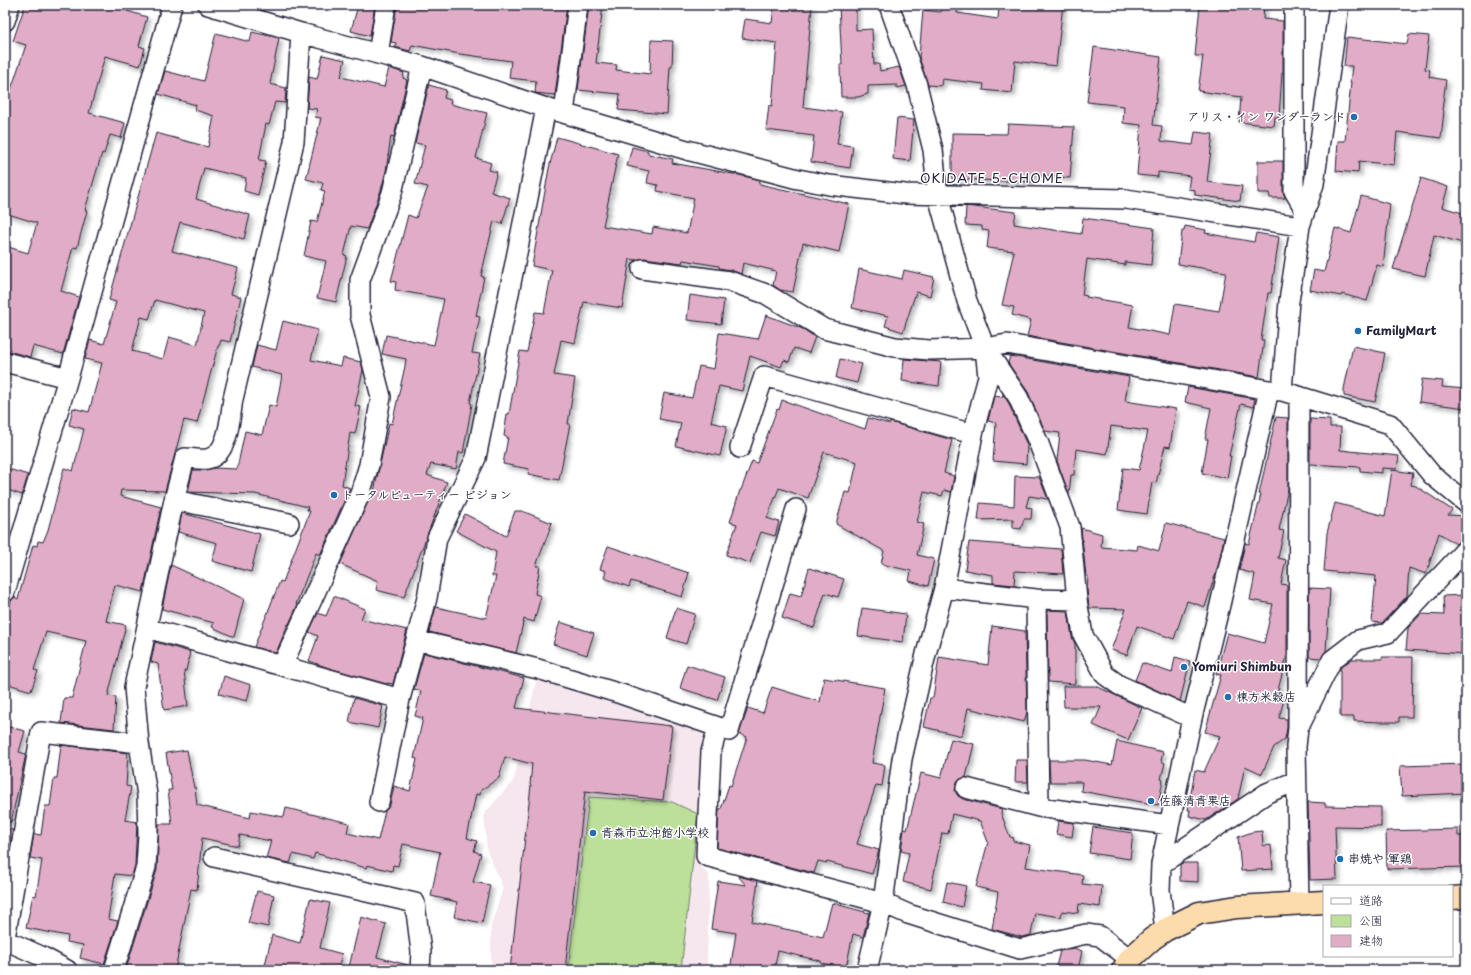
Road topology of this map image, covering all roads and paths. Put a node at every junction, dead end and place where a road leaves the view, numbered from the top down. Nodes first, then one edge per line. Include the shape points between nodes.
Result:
1 (10, 5) edge
2 (172, 5) edge
3 (208, 5) edge
4 (386, 5) edge
5 (578, 5) edge
6 (889, 5) edge
7 (1294, 5) edge
8 (1339, 5) edge
9 (251, 12) edge
10 (5, 21) edge
11 (301, 33) junction
12 (378, 54) junction
13 (422, 66) junction
14 (555, 110) junction
15 (938, 196) junction
16 (1302, 218) junction
17 (642, 269) dead end
18 (985, 348) junction
19 (5, 362) edge
20 (68, 378) junction
21 (1283, 392) junction
22 (973, 434) junction
23 (740, 448) dead end
24 (174, 500) junction
25 (1466, 503) edge
26 (796, 509) dead end
27 (289, 523) dead end
28 (1466, 549) edge
29 (944, 588) junction
30 (5, 592) edge
31 (1036, 599) junction
32 (1077, 600) junction
33 (147, 628) junction
34 (416, 640) junction
35 (282, 666) junction
36 (400, 699) junction
37 (1192, 718) junction
38 (718, 727) junction
39 (1298, 728) junction
40 (139, 743) junction
41 (1296, 781) junction
42 (966, 788) dead end
43 (379, 802) dead end
44 (1039, 807) junction
45 (1169, 825) junction
46 (214, 857) dead end
47 (1161, 864) junction
48 (1466, 897) edge
49 (1453, 898) edge
50 (1323, 902) edge
51 (883, 903) junction
52 (1299, 903) junction
53 (1165, 930) junction
54 (5, 939) edge
55 (40, 963) edge
56 (1126, 964) edge
57 (67, 970) edge
58 (114, 970) edge
59 (420, 970) edge
60 (866, 970) edge

1 - 10 street
2 - 20 street
3 - 9 street
4 - 12 street
5 - 14 street
6 - 15 street via 917,86 933,150
7 - 16 street via 1294,191
8 - 16 street via 1314,184
9 - 11 street
11 - 12 street
11 - 24 street via 294,142 233,399 226,442 219,452 208,459 185,458
12 - 13 street
13 - 14 street
13 - 35 street via 392,193 360,280 360,315 381,397 369,465 360,494
14 - 15 street via 784,176 829,185
14 - 34 street via 476,458 437,538 427,598
15 - 16 street via 1126,199
15 - 18 street via 967,301
16 - 21 street via 1289,301
17 - 18 street via 729,281 766,294 824,329 895,347 929,350
18 - 21 street via 1007,344
18 - 22 street via 988,377
18 - 32 street via 1018,397 1039,444 1070,527
19 - 20 street
20 - 30 street
21 - 25 street via 1390,424 1432,475
21 - 37 street via 1220,605
21 - 39 street
22 - 23 street via 764,376
22 - 29 street
24 - 27 street
24 - 33 street
26 - 38 street via 729,730
28 - 39 street via 1388,633 1358,640 1332,660
29 - 31 street
29 - 51 street via 902,759
31 - 32 street
31 - 44 street
32 - 37 street via 1083,635 1105,675 1119,685
33 - 35 street
33 - 40 street via 134,687
34 - 36 street
34 - 38 street via 538,669
35 - 36 street
36 - 43 street
37 - 45 street
38 - 51 street via 711,752 706,856
39 - 41 street
40 - 54 street via 42,732
40 - 58 street via 147,795 146,867
41 - 47 street via 1267,793
41 - 52 street
42 - 44 street
44 - 45 street
45 - 47 street
46 - 59 street via 415,903 422,952
47 - 53 street via 1160,890
48 - 49 highway
50 - 52 highway
51 - 56 street via 908,914 1020,949 1086,934 1100,936
51 - 60 street
52 - 53 highway via 1237,907 1199,914
53 - 56 highway
54 - 55 street
55 - 57 street

